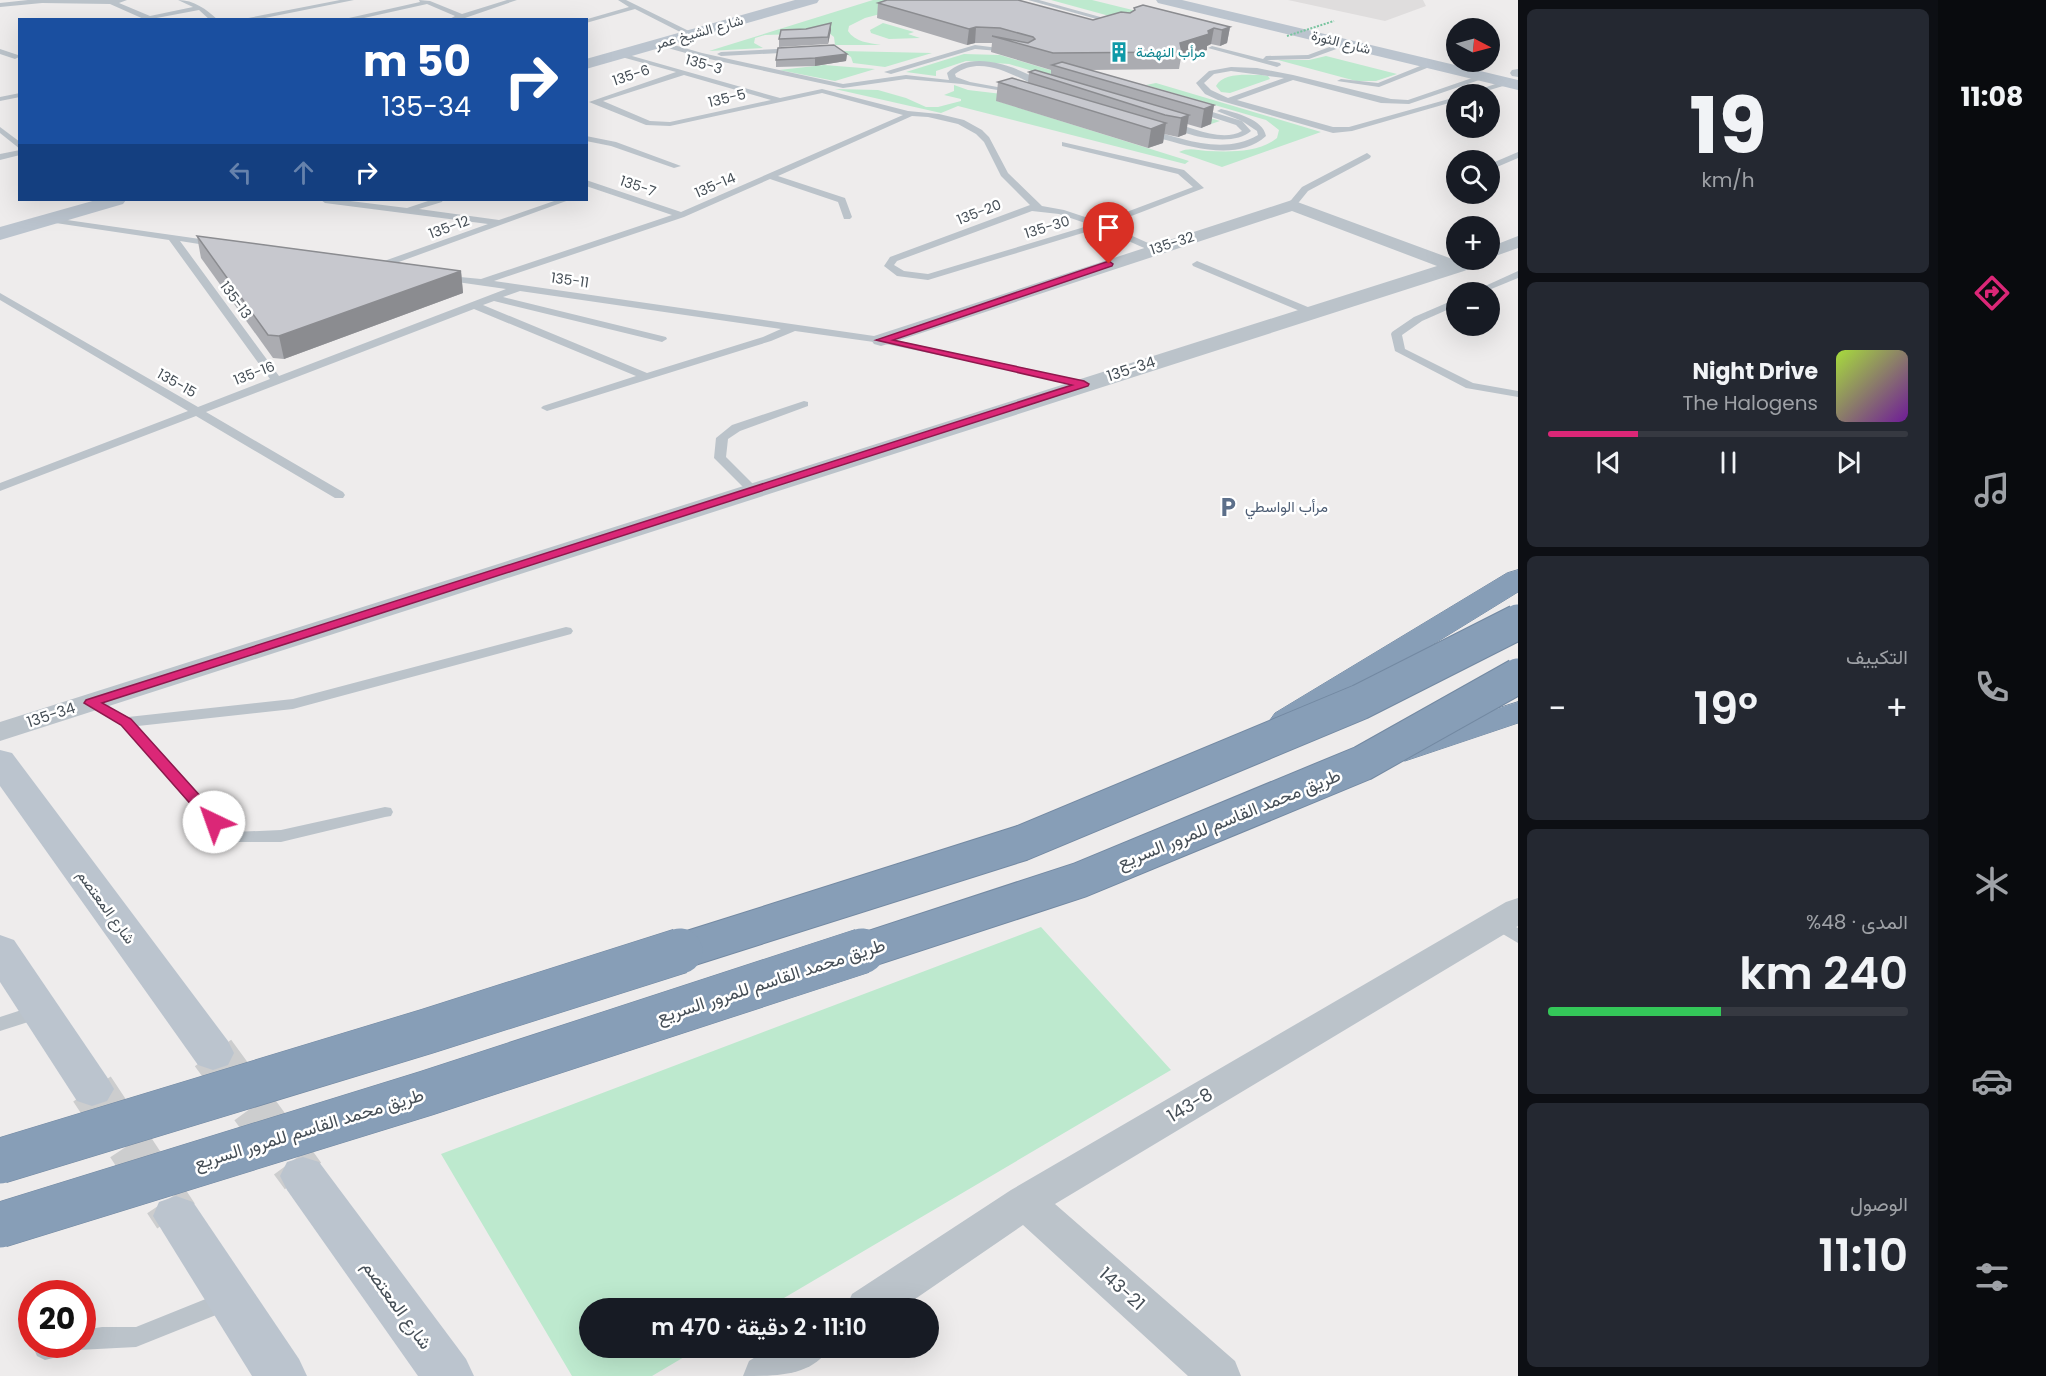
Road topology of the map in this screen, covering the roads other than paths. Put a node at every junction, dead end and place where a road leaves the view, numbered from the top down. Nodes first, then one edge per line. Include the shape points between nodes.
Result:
1 (124, 0) edge
2 (181, 0) edge
3 (351, 0) edge
4 (514, 0) edge
5 (621, 0) edge
6 (812, 0) edge
7 (1031, 0) edge
8 (1163, 0) edge
9 (1211, 0) edge
10 (46, 1) edge
11 (425, 1) edge
12 (111, 2) junction
13 (0, 5) edge
14 (201, 8) junction
15 (636, 8) junction
16 (461, 16) junction
17 (150, 18) edge
18 (156, 18) edge
19 (213, 18) edge
20 (252, 18) edge
21 (352, 18) edge
22 (456, 18) edge
23 (465, 18) edge
24 (588, 20) edge
25 (1127, 25) edge
26 (691, 34) junction
27 (660, 43) junction
28 (1346, 44) junction
29 (804, 50) edge
30 (0, 51) edge
31 (1017, 52) edge
32 (621, 54) junction
33 (700, 55) junction
34 (1446, 56) edge
35 (15, 57) dead end
36 (588, 63) edge
37 (1433, 64) junction
38 (685, 72) junction
39 (1500, 72) edge
40 (1293, 77) junction
41 (1484, 77) junction
42 (1516, 77) edge
43 (964, 83) dead end
44 (828, 84) junction
45 (1497, 84) edge
46 (1051, 88) edge
47 (1024, 94) edge
48 (18, 95) edge
49 (0, 99) edge
50 (779, 100) junction
51 (1228, 100) junction
52 (596, 101) junction
53 (1446, 102) edge
54 (588, 103) edge
55 (1185, 105) edge
56 (1221, 111) dead end
57 (908, 113) junction
58 (1233, 115) junction
59 (1153, 119) edge
60 (1134, 128) edge
61 (0, 129) edge
62 (588, 138) edge
63 (1065, 144) dead end
64 (18, 145) edge
65 (18, 152) edge
66 (1518, 155) edge
67 (1367, 156) dead end
68 (0, 157) edge
69 (1500, 162) edge
70 (677, 166) dead end
71 (770, 176) junction
72 (588, 184) edge
73 (599, 187) junction
74 (588, 190) edge
75 (102, 201) edge
76 (333, 201) edge
77 (437, 201) edge
78 (561, 201) edge
79 (1292, 205) junction
80 (1039, 208) junction
81 (408, 211) junction
82 (681, 215) junction
83 (847, 217) dead end
84 (49, 219) junction
85 (499, 223) junction
86 (1096, 225) junction
87 (3, 230) edge
88 (172, 237) junction
89 (1518, 242) edge
90 (229, 246) edge
91 (1154, 249) junction
92 (1500, 249) edge
93 (1446, 256) edge
94 (1197, 264) dead end
95 (1446, 269) edge
96 (401, 270) edge
97 (901, 274) joint
98 (1518, 274) edge
99 (436, 276) edge
100 (483, 282) junction
101 (1500, 282) edge
102 (519, 288) junction
103 (493, 298) junction
104 (2, 299) edge
105 (474, 305) junction
106 (1446, 306) edge
107 (1311, 312) junction
108 (794, 327) junction
109 (662, 339) dead end
110 (881, 340) junction
111 (647, 377) junction
112 (277, 381) junction
113 (1084, 384) junction
114 (1518, 394) edge
115 (804, 404) dead end
116 (547, 408) dead end
117 (196, 412) junction
118 (0, 487) edge
119 (753, 490) junction
120 (339, 495) dead end
121 (1518, 579) edge
122 (1518, 622) edge
123 (566, 631) dead end
124 (1518, 676) edge
125 (91, 703) junction
126 (1518, 712) edge
127 (126, 722) junction
128 (0, 732) edge
129 (0, 761) edge
130 (1219, 761) junction
131 (1363, 763) junction
132 (386, 812) dead end
133 (1511, 923) edge
134 (0, 951) edge
135 (40, 1011) junction
136 (0, 1024) edge
137 (213, 1053) tunnel mouth
138 (92, 1089) tunnel mouth
139 (0, 1161) edge
140 (303, 1176) tunnel mouth
141 (1025, 1202) junction
142 (176, 1216) tunnel mouth
143 (0, 1225) edge
144 (882, 1298) edge
145 (231, 1299) junction
146 (96, 1338) edge
147 (792, 1358) edge
148 (281, 1376) edge
149 (448, 1376) edge
150 (765, 1376) edge
151 (1219, 1376) edge

1 - 12 lane
2 - 14 lane
3 - 20 lane
4 - 16 lane
5 - 15 lane
6 - 26 main road, شارع الشيخ عمر
7 - 25 lane
8 - 28 main road, شارع الثورة
9 - 34 main road, شارع الثورة
10 - 12 lane
10 - 13 lane
11 - 16 lane
11 - 21 lane
12 - 17 lane
14 - 18 lane
14 - 19 lane
15 - 24 lane
15 - 26 lane
16 - 22 lane
16 - 23 lane
26 - 27 main road, شارع الشيخ عمر
27 - 32 main road, شارع الشيخ عمر
27 - 33 lane
28 - 37 main road, شارع الثورة
28 - 37 lane via 1300,58 1252,57 1213,48 1357,84 1379,85
29 - 33 lane
30 - 35 lane
31 - 44 lane via 975,47 854,82
32 - 36 main road, شارع الشيخ عمر
32 - 38 lane, 135-3
33 - 44 lane
37 - 41 main road, شارع الثورة
38 - 50 lane, 135-3
38 - 52 lane, 135-6
39 - 42 main road
40 - 41 lane via 1382,101 1409,102
40 - 51 lane
40 - 51 lane via 1235,70 1211,74 1202,80 1200,83 1208,92
41 - 42 main road, شارع الثورة
42 - 45 lane
43 - 44 lane via 906,77 849,87
46 - 47 lane via 1000,67 969,66 951,74 962,83
48 - 49 lane
50 - 52 lane, 135-5 via 670,124 657,124
50 - 57 lane, 135-5 via 822,91
51 - 53 lane via 1341,130
51 - 58 lane via 1237,110
52 - 54 lane, 135-6
55 - 59 lane via 1248,129 1233,137 1210,136
56 - 58 lane
57 - 71 lane, 135-14 via 909,116
57 - 80 lane via 943,116 985,137 1013,186
58 - 60 lane via 1255,124 1262,136 1240,146 1208,147
61 - 64 lane
62 - 70 lane
63 - 86 lane, 135-30 via 1181,172 1199,188
65 - 68 lane
66 - 69 lane
67 - 79 lane via 1305,189
71 - 82 lane, 135-14
71 - 83 lane via 842,200
72 - 73 lane, 135-7
73 - 74 lane
73 - 82 lane, 135-7
75 - 84 main road
76 - 81 lane
77 - 81 lane
78 - 85 lane, 135-12
79 - 91 street, 135-32
79 - 93 street
80 - 86 lane, 135-20
80 - 97 lane, 135-20 via 1022,210 893,259 889,266
81 - 85 lane
82 - 100 lane, 135-14
84 - 87 main road
84 - 88 lane
85 - 96 lane, 135-12 via 371,266
86 - 91 lane, 135-20
86 - 97 lane, 135-30 via 928,277
88 - 90 lane
88 - 112 lane, 135-13
89 - 92 street
91 - 110 street, 135-32
94 - 107 lane
95 - 107 street, 135-34
98 - 101 lane
99 - 100 lane, 135-11
100 - 102 lane, 135-11
102 - 103 lane, 135-16
102 - 108 lane, 135-11
103 - 105 lane, 135-16
103 - 109 lane
104 - 117 lane, 135-15
105 - 111 lane
105 - 112 lane, 135-16
106 - 114 lane via 1396,334 1400,351 1470,386
107 - 113 street, 135-34
108 - 110 lane, 135-11
108 - 111 lane
110 - 113 lane, 135-11
111 - 116 lane
112 - 117 lane, 135-16
113 - 119 street, 135-34
115 - 119 lane via 736,428 722,438 720,458
117 - 118 lane, 135-16
117 - 120 lane, 135-15
119 - 125 street, 135-34
121 - 130 highway, bridge
122 - 130 highway, bridge via 1360,702
123 - 127 lane via 293,704
124 - 131 highway, طريق محمد القاسم للمرور السريع, bridge
125 - 127 lane
125 - 128 street, 135-34
126 - 131 highway, bridge
127 - 132 lane via 229,838 281,836
129 - 137 main road, شارع المعتصم
130 - 139 highway, bridge via 1022,843 428,1031
131 - 143 highway, طريق محمد القاسم للمرور السريع, bridge via 1080,880 427,1093
133 - 141 street, 143-8
134 - 135 main road
135 - 136 lane
135 - 138 main road
140 - 149 main road, شارع المعتصم
141 - 144 street, 143-8
141 - 151 street, 143-21
142 - 145 main road
145 - 146 lane via 136,1337
145 - 148 main road
147 - 150 street

